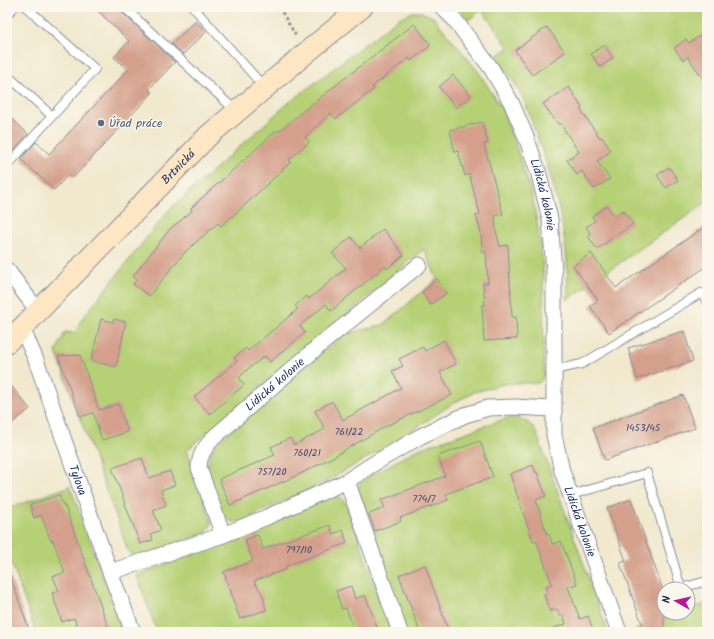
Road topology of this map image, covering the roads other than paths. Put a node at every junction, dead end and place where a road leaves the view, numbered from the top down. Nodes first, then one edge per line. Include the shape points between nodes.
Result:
1 (14, 7) edge
2 (26, 7) edge
3 (124, 7) edge
4 (193, 7) edge
5 (362, 7) edge
6 (442, 7) edge
7 (7, 15) edge
8 (7, 75) edge
9 (265, 88) junction
10 (237, 111) junction
11 (52, 116) junction
12 (7, 166) edge
13 (419, 266) dead end
14 (7, 270) edge
15 (707, 302) edge
16 (38, 311) junction
17 (14, 335) edge
18 (554, 370) junction
19 (553, 409) junction
20 (347, 481) junction
21 (571, 495) junction
22 (223, 534) junction
23 (110, 572) junction
24 (707, 581) edge
25 (133, 632) edge
26 (400, 632) edge
27 (619, 632) edge

1 - 7 lane
2 - 11 lane via 95,69
3 - 10 lane
4 - 9 lane
5 - 9 main road, Brtnická
6 - 18 street, Lidická kolonie via 491,68 511,102 538,171 550,219 554,272
8 - 11 lane
9 - 10 main road, Brtnická
10 - 16 main road, Brtnická via 208,136
11 - 12 lane
13 - 22 street, Lidická kolonie via 320,345 212,439 203,451 199,459 199,468
14 - 16 street
15 - 18 lane via 701,293 582,364
16 - 17 main road, Brtnická
17 - 23 street, Tylova via 36,360
18 - 19 street, Lidická kolonie
19 - 20 street via 488,408 465,415 421,436
19 - 21 street, Lidická kolonie via 554,435 562,471
20 - 22 street
20 - 26 street
21 - 24 lane via 647,474 681,588
21 - 27 street, Lidická kolonie
22 - 23 street
23 - 25 street, Tylova

